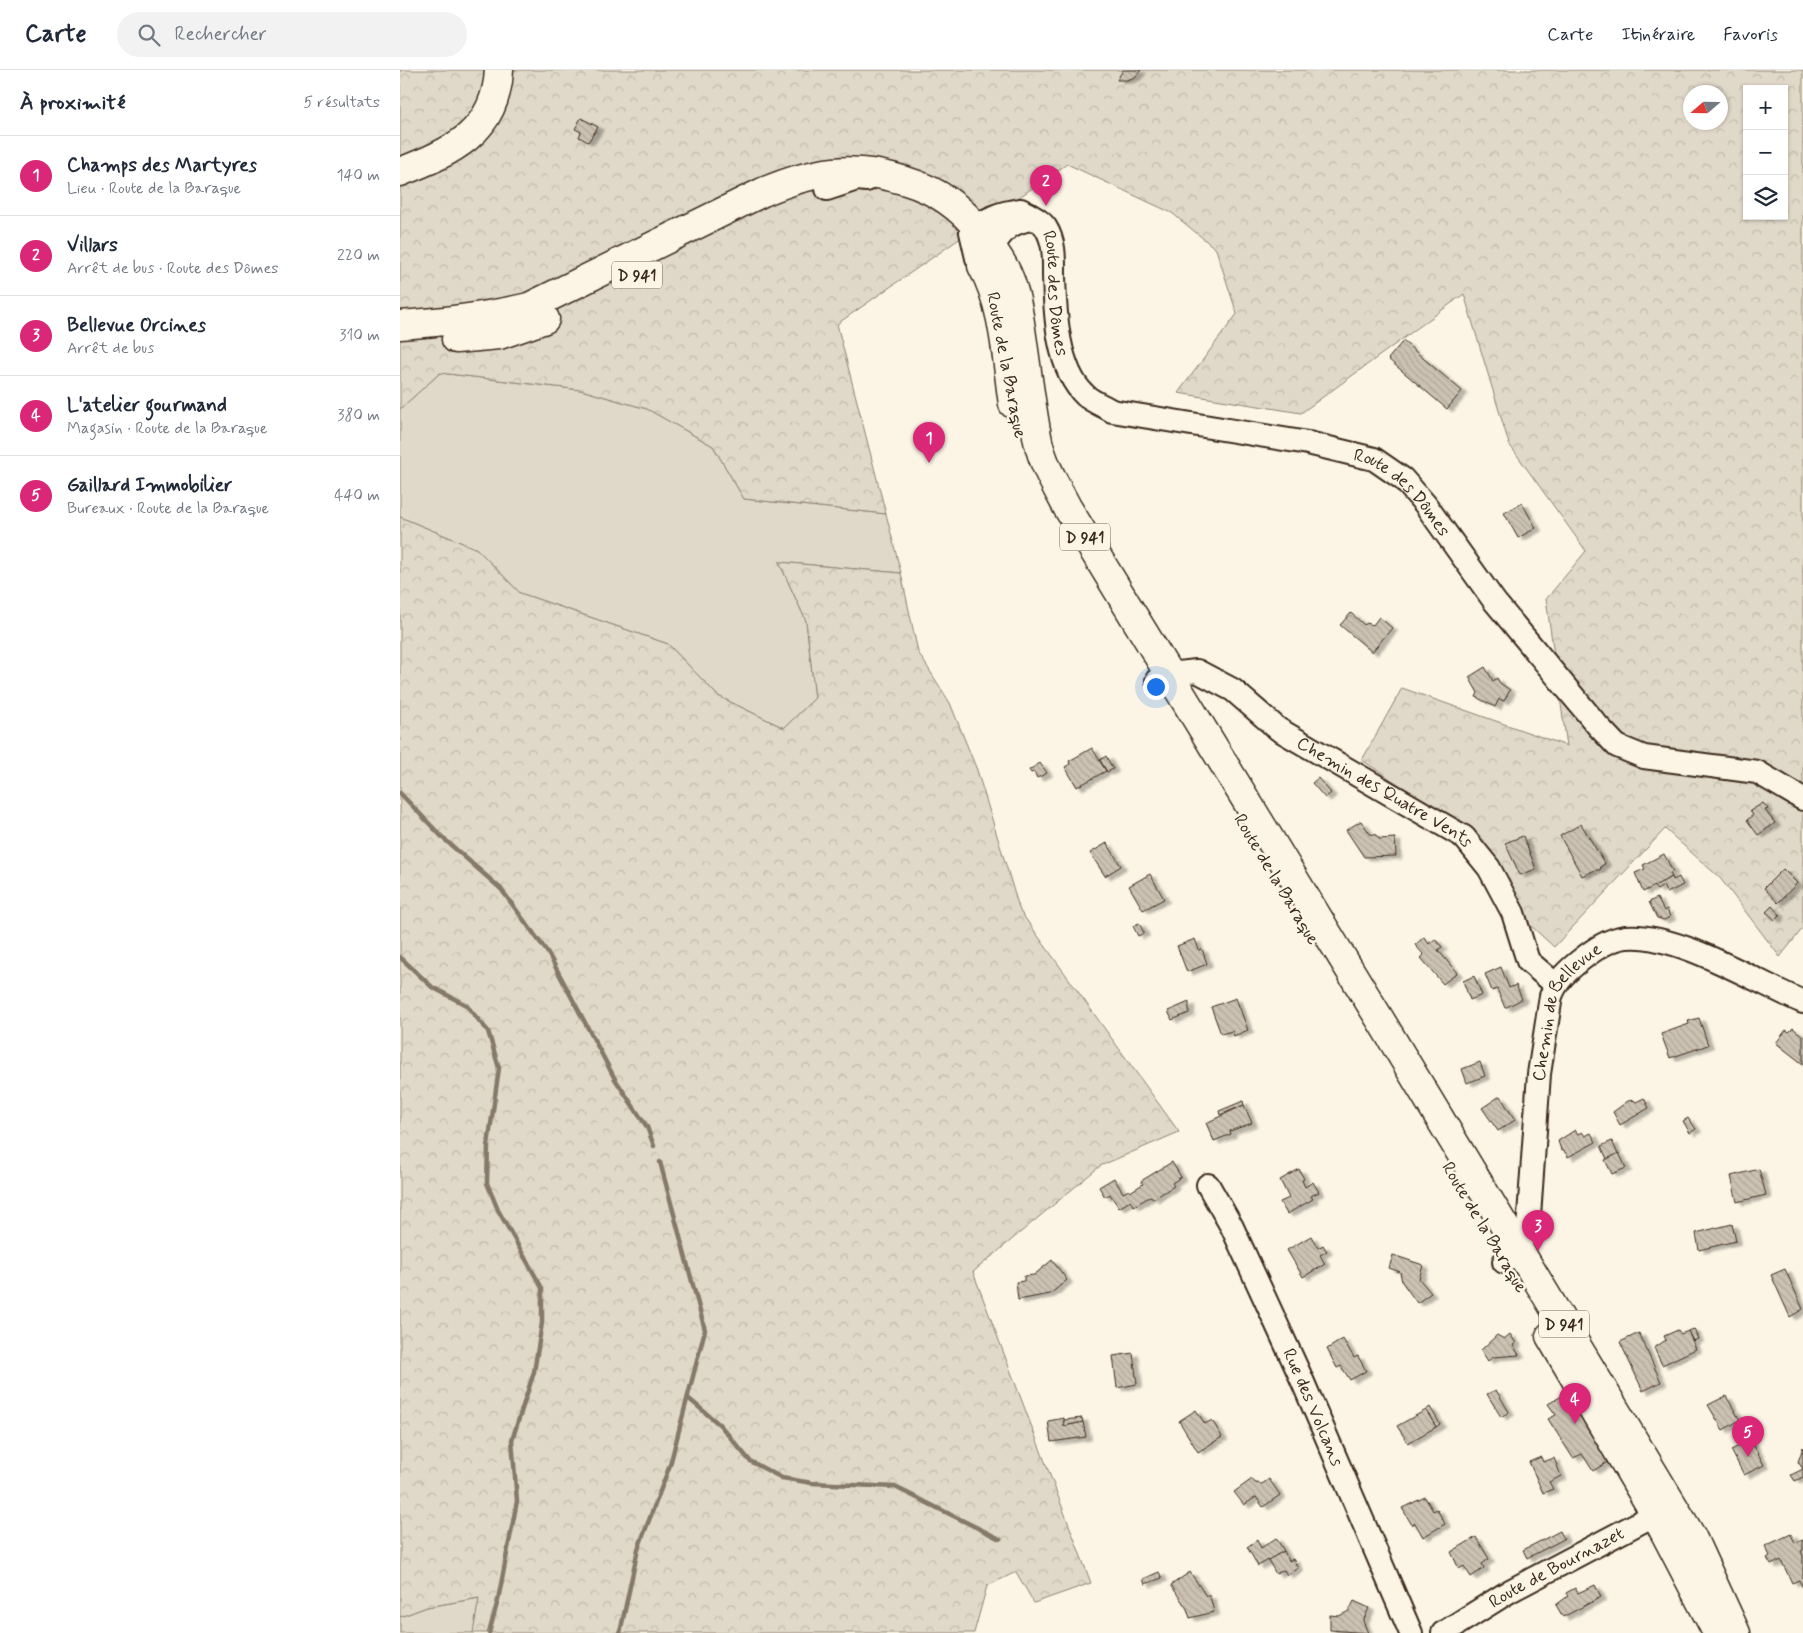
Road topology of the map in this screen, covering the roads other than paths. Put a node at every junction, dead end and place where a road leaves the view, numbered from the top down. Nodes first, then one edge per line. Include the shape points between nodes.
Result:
1 (485, 70) edge
2 (499, 70) edge
3 (400, 160) edge
4 (400, 172) edge
5 (768, 199) junction
6 (979, 241) junction
7 (400, 325) edge
8 (400, 344) edge
9 (1163, 677) junction
10 (1803, 799) edge
11 (1556, 984) junction
12 (1803, 1002) edge
13 (1208, 1185) dead end
14 (1511, 1255) junction
15 (1664, 1510) junction
16 (1411, 1633) edge
17 (1443, 1633) edge
18 (1717, 1633) edge
19 (1736, 1633) edge

1 - 3 main road via 480,100 465,123 445,141
2 - 4 main road via 492,102 472,134 454,149
5 - 6 main road, Route de la Baraque / D 941 via 827,189 858,188 884,192 935,213
5 - 6 main road, Route de la Baraque / D 941 via 794,179 822,172 854,170 882,173 916,184 944,198
5 - 7 main road, D 941 via 529,307 465,320
5 - 8 main road, D 941 via 568,310 499,335
6 - 9 main road, Route de la Baraque / D 941 via 1008,274 1018,308 1038,442 1050,475
6 - 10 street, Route des Dômes via 1023,220 1034,218 1045,226 1053,245 1060,343 1070,376 1086,396 1112,411 1308,443 1374,459 1403,479 1425,504 1495,602 1617,746 1644,757 1757,772
9 - 11 street, Chemin des Quatre Vents via 1197,671 1233,690 1278,728 1464,837 1489,868 1509,905 1528,961
9 - 14 main road, Route de la Baraque / D 941 via 1362,1019
11 - 12 street, Chemin de Bellevue via 1598,946 1625,937 1657,939 1689,949
11 - 14 street, Chemin de Bellevue via 1539,1074 1530,1220 1528,1230
13 - 16 street, Rue des Volcans via 1232,1227 1299,1373
14 - 15 main road, Route de la Baraque / D 941
15 - 17 street, Route de Bournazet via 1510,1591
15 - 18 main road, Route de la Baraque / D 941
15 - 19 main road, Route de la Baraque / D 941 via 1692,1537

